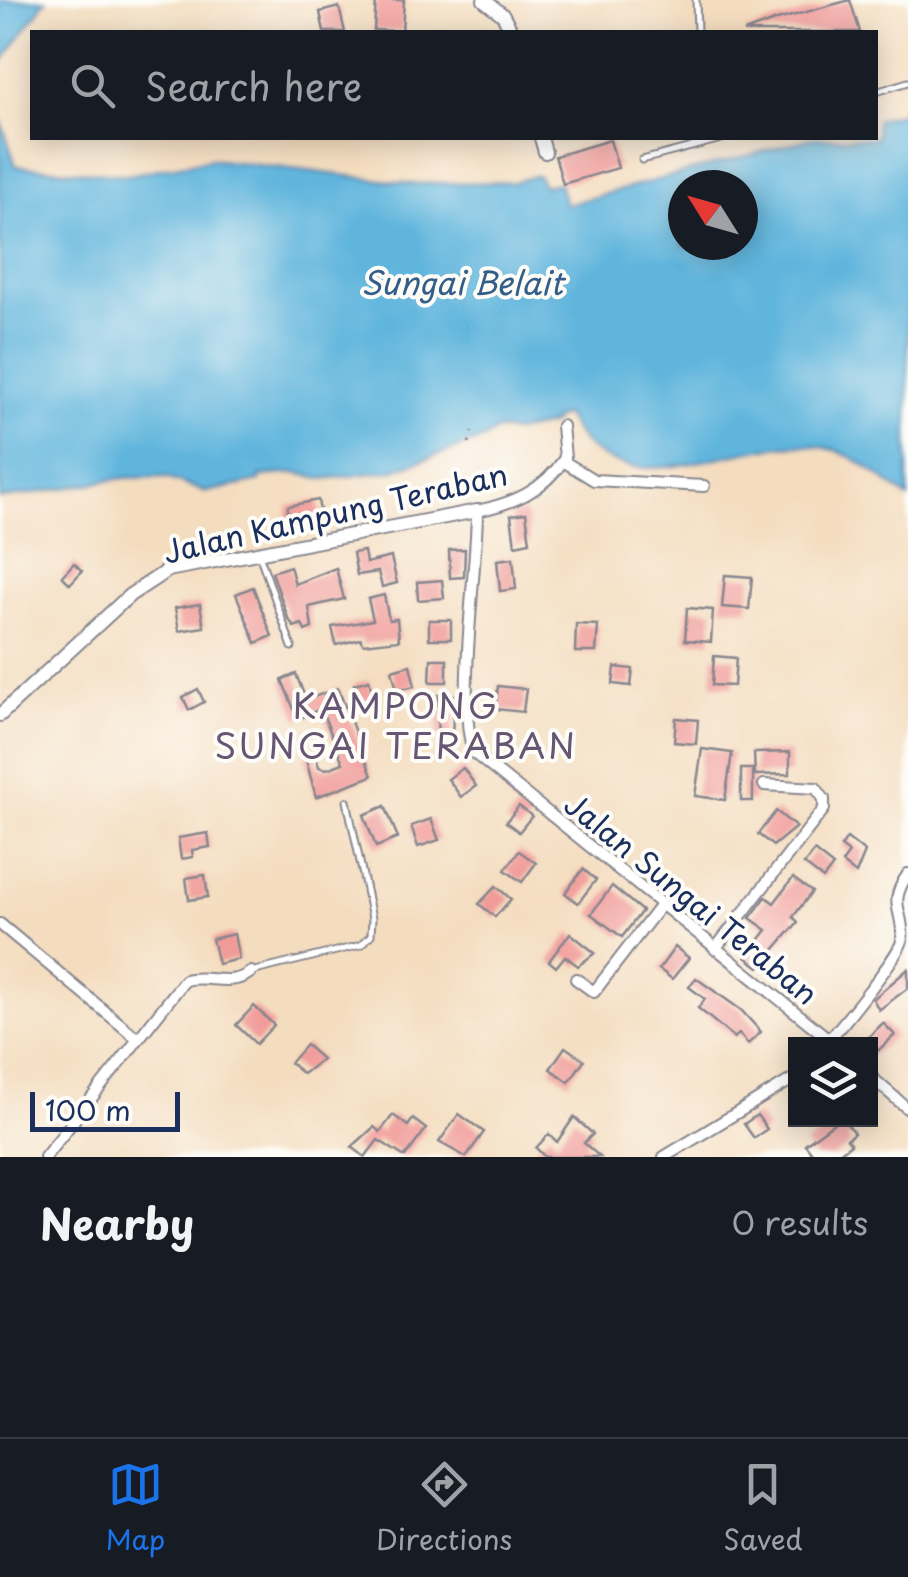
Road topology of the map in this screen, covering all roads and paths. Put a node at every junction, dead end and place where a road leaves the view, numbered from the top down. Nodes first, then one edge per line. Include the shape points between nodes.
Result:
1 (484, 0) edge
2 (696, 0) edge
3 (511, 30) edge
4 (697, 30) edge
5 (908, 82) edge
6 (878, 91) edge
7 (718, 140) edge
8 (642, 160) dead end
9 (562, 426) dead end
10 (472, 432) dead end
11 (469, 444) dead end
12 (563, 462) junction
13 (704, 486) dead end
14 (477, 511) junction
15 (258, 551) junction
16 (292, 646) dead end
17 (0, 715) edge
18 (764, 784) dead end
19 (347, 801) dead end
20 (908, 874) edge
21 (662, 905) junction
22 (0, 924) edge
23 (715, 949) junction
24 (252, 972) joint
25 (576, 979) dead end
26 (826, 1037) edge
27 (836, 1037) edge
28 (138, 1039) junction
29 (788, 1081) edge
30 (878, 1083) edge
31 (908, 1109) edge
32 (46, 1157) edge
33 (664, 1157) edge

1 - 3 street
2 - 4 lane
5 - 6 lane
7 - 8 lane
9 - 12 street
10 - 11 path
12 - 13 street via 594,480
12 - 14 street, Jalan Kampung Teraban via 528,494
14 - 15 street, Jalan Kampung Teraban
14 - 21 street, Jalan Sungai Teraban via 469,688 474,753
15 - 16 lane
15 - 17 street, Jalan Kampung Teraban via 194,562 148,581
18 - 23 street via 816,788 824,809
19 - 24 lane via 372,935 361,945
20 - 27 street via 896,897 903,943
21 - 23 street, Jalan Sungai Teraban
21 - 25 street via 594,992
22 - 28 street
23 - 26 street, Jalan Sungai Teraban
24 - 28 street via 221,982 185,980
28 - 32 street
29 - 33 street
30 - 31 street

